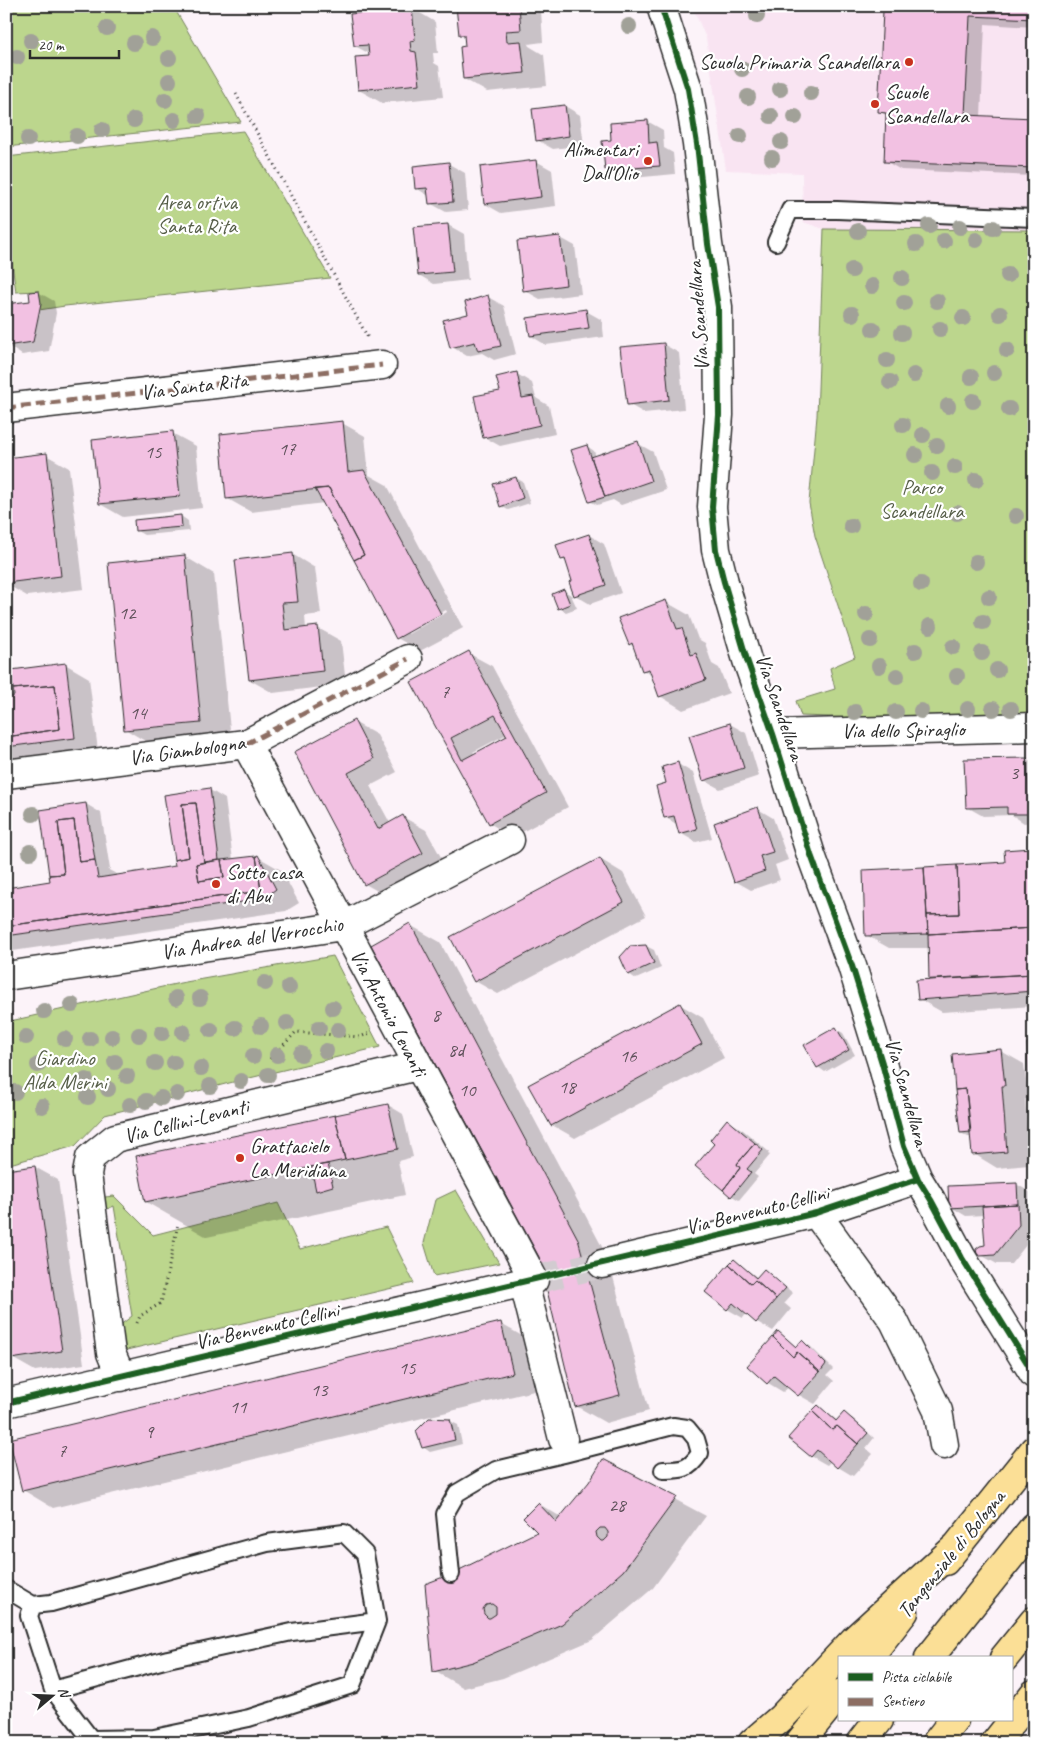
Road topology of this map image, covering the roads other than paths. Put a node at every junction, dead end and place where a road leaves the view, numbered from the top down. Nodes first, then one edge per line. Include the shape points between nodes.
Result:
1 (661, 6) edge
2 (1034, 218) edge
3 (776, 242) dead end
4 (382, 364) road end
5 (6, 408) edge
6 (408, 658) dead end
7 (1034, 727) edge
8 (772, 734) junction
9 (246, 744) junction
10 (6, 774) edge
11 (510, 840) dead end
12 (343, 926) junction
13 (6, 976) edge
14 (418, 1066) junction
15 (918, 1179) junction
16 (816, 1213) junction
17 (602, 1264) tunnel mouth
18 (529, 1282) junction
19 (1034, 1374) edge
20 (121, 1377) junction
21 (6, 1403) edge
22 (944, 1444) dead end
23 (564, 1446) junction
24 (1034, 1450) edge
25 (663, 1470) dead end
26 (1030, 1532) edge
27 (957, 1546) junction
28 (451, 1574) dead end
29 (6, 1589) edge
30 (33, 1605) junction
31 (377, 1621) junction
32 (1034, 1621) edge
33 (839, 1656) edge
34 (870, 1656) edge
35 (931, 1656) edge
36 (1006, 1656) edge
37 (838, 1657) edge
38 (53, 1690) junction
39 (1034, 1694) edge
40 (838, 1695) edge
41 (877, 1722) edge
42 (952, 1722) edge
43 (1012, 1722) edge
44 (1012, 1722) edge
45 (752, 1743) edge
46 (799, 1743) edge
47 (861, 1743) edge
48 (936, 1743) edge
49 (995, 1743) edge

1 - 8 street, Via Scandellara via 688,89 718,307 719,415 712,507 716,550
2 - 3 lane via 790,210
4 - 5 street, Via Santa Rita
6 - 9 street, Via Giambologna
7 - 8 street, Via dello Spiraglio
8 - 15 street, Via Scandellara via 811,855 852,966 904,1146
9 - 10 street, Via Giambologna
9 - 12 street, Via Antonio Levanti
11 - 12 street, Via Andrea del Verrocchio
12 - 13 street, Via Andrea del Verrocchio
12 - 14 street, Via Antonio Levanti
14 - 18 street, Via Antonio Levanti
14 - 20 street, Via Cellini-Levanti via 115,1138 90,1158 87,1174 111,1353
15 - 16 street, Via Benvenuto Cellini
15 - 19 street, Via Scandellara via 962,1258
16 - 17 street, Via Benvenuto Cellini
16 - 22 street, Via Benvenuto Cellini via 894,1321 938,1411
18 - 20 street, Via Benvenuto Cellini
18 - 23 street, Via Antonio Levanti
20 - 21 street, Via Benvenuto Cellini
23 - 25 lane via 674,1426 687,1428 696,1438 700,1452 693,1463 681,1470
23 - 28 lane via 496,1470 458,1492 445,1514
24 - 27 highway, Tangenziale di Bologna
26 - 35 highway
27 - 33 highway
27 - 34 highway, Tangenziale di Bologna
29 - 30 lane
30 - 31 lane via 51,1603 267,1543 344,1533 365,1554
30 - 38 lane via 29,1616
31 - 38 lane via 292,1632 168,1659
31 - 38 lane via 352,1685 239,1720 154,1738 91,1739
32 - 36 highway
37 - 45 highway via 781,1718
39 - 44 highway
40 - 46 highway
41 - 47 highway
42 - 48 highway
43 - 49 highway

